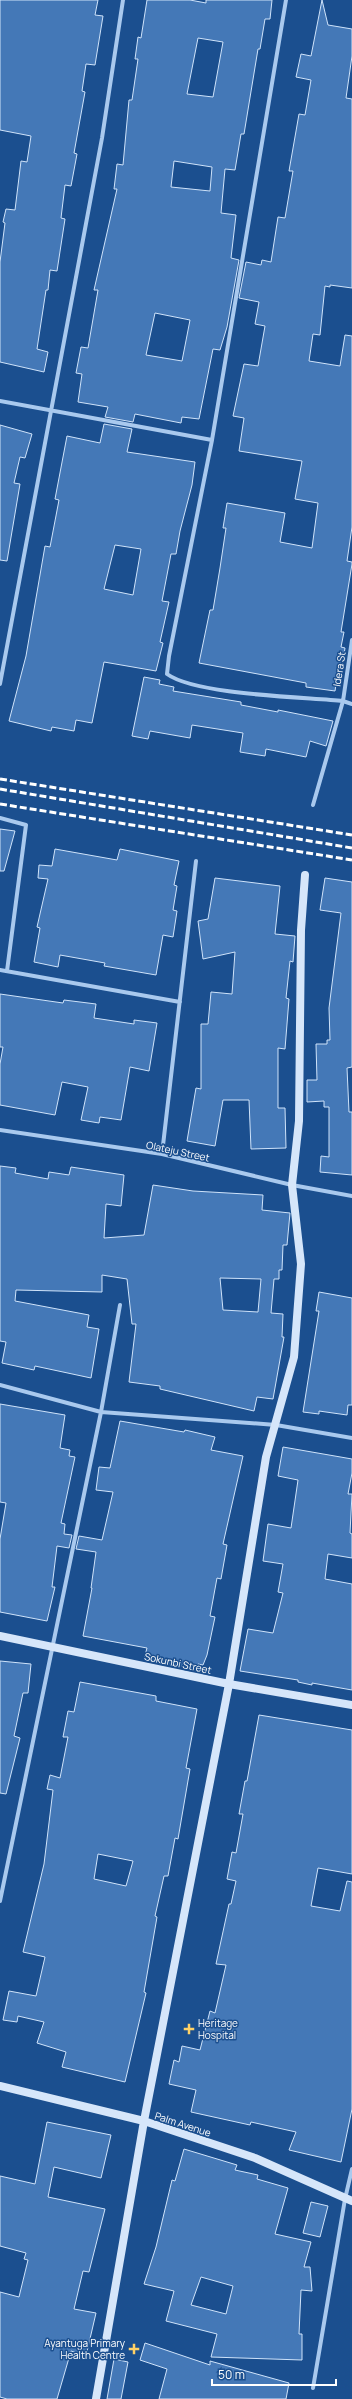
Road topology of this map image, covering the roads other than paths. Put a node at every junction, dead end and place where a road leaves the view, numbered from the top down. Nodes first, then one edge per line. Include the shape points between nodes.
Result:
1 (123, 0) edge
2 (286, 0) edge
3 (0, 402) edge
4 (52, 412) junction
5 (212, 440) junction
6 (352, 640) edge
7 (0, 684) edge
8 (343, 701) junction
9 (352, 704) edge
10 (313, 805) dead end
11 (0, 818) edge
12 (196, 861) dead end
13 (305, 875) dead end
14 (0, 970) edge
15 (7, 971) junction
16 (180, 1002) junction
17 (0, 1130) edge
18 (162, 1154) junction
19 (292, 1185) junction
20 (352, 1196) edge
21 (120, 1306) dead end
22 (0, 1385) edge
23 (101, 1412) junction
24 (276, 1425) junction
25 (352, 1438) edge
26 (0, 1636) edge
27 (52, 1645) junction
28 (229, 1684) junction
29 (352, 1705) edge
30 (0, 1901) edge
31 (0, 2086) edge
32 (144, 2121) junction
33 (352, 2169) edge
34 (348, 2200) edge
35 (313, 2388) dead end
36 (96, 2399) edge

1 - 4 street via 102,138
2 - 5 street
3 - 4 street
4 - 5 street
4 - 7 street
5 - 8 street via 167,674 176,681 227,690
6 - 8 street, Idera St
8 - 9 street
8 - 10 street, Idera St
11 - 15 street via 26,825
12 - 16 street
13 - 19 street via 301,930 299,1121
14 - 15 street
15 - 16 street
16 - 18 street
17 - 18 street, Olateju Street
18 - 19 street, Olateju Street
19 - 20 street, Olateju Street
19 - 24 street via 301,1264 297,1326 294,1357
21 - 23 street
22 - 23 street
23 - 24 street
23 - 27 street
24 - 25 street
24 - 28 street via 266,1457
26 - 27 street, Sokunbi Street
27 - 28 street, Sokunbi Street
27 - 30 street
28 - 29 street, Sokunbi Street
28 - 32 street
31 - 32 street, Palm Avenue
32 - 34 street, Palm Avenue via 255,2158
32 - 36 street
33 - 34 street
34 - 35 street

